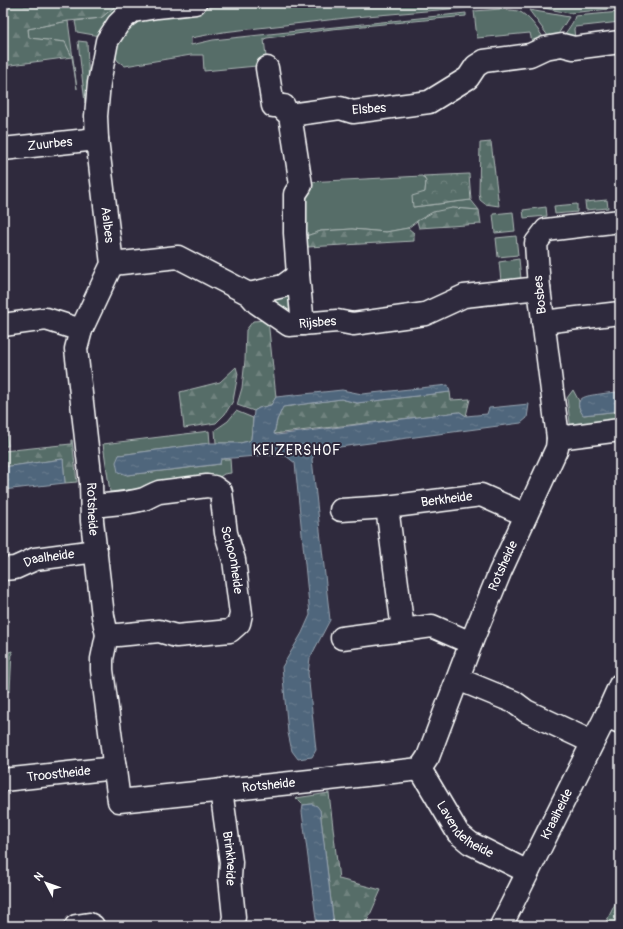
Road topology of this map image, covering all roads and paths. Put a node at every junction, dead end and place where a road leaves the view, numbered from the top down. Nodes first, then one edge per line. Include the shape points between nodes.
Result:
1 (195, 3) edge
2 (132, 7) edge
3 (620, 42) edge
4 (267, 68) dead end
5 (290, 115) junction
6 (97, 139) junction
7 (3, 149) edge
8 (620, 221) edge
9 (112, 264) junction
10 (298, 275) junction
11 (539, 288) junction
12 (249, 294) junction
13 (620, 313) edge
14 (543, 322) junction
15 (303, 324) junction
16 (3, 325) edge
17 (81, 330) junction
18 (620, 430) edge
19 (558, 438) junction
20 (92, 506) junction
21 (387, 507) junction
22 (341, 510) dead end
23 (526, 514) junction
24 (96, 551) junction
25 (3, 569) edge
26 (403, 630) junction
27 (107, 635) junction
28 (342, 638) dead end
29 (471, 643) junction
30 (458, 679) junction
31 (620, 685) edge
32 (613, 719) edge
33 (592, 742) junction
34 (115, 768) junction
35 (420, 769) junction
36 (3, 780) edge
37 (221, 790) junction
38 (528, 872) junction
39 (76, 926) edge
40 (93, 926) edge
41 (232, 926) edge
42 (501, 926) edge

1 - 2 street
2 - 6 street, Aalbes via 107,41 96,116
3 - 5 street, Elsbes via 574,48 562,45 545,48 530,55 484,61 476,66 468,78 429,102 353,112 340,108
4 - 5 street via 273,106 284,106
5 - 10 street via 301,185 294,194
6 - 7 street, Zuurbes
6 - 9 street, Aalbes
8 - 11 street, Bosbes via 546,230 536,243
9 - 12 street, Rijsbes via 178,257
9 - 17 street
10 - 12 street via 283,286
10 - 15 street
11 - 14 street, Bosbes
11 - 15 street, Rijsbes via 464,296 425,314 353,324 337,321
12 - 15 street, Rijsbes via 256,303 289,325
13 - 14 street
14 - 19 street, Bosbes
16 - 17 street via 46,319
17 - 20 street, Rotsheide via 76,349
18 - 19 street
19 - 23 street, Rotsheide via 557,448
20 - 24 street, Rotsheide
20 - 27 street, Schoonheide via 132,501 159,492 207,486 221,492 241,614 240,623 230,631 176,636 159,630
21 - 22 street, Berkheide
21 - 23 street, Berkheide via 481,495
21 - 26 street
23 - 29 street, Rotsheide
24 - 25 street, Daalheide via 35,560 15,568
24 - 27 street, Rotsheide
26 - 28 street
26 - 29 street via 432,626
27 - 34 street, Rotsheide via 102,670
29 - 30 street, Rotsheide
30 - 33 street via 514,702 526,711
30 - 35 street, Rotsheide via 428,757
31 - 32 street, Kraaiheide
32 - 33 street, Kraaiheide
33 - 38 street, Kraaiheide
34 - 36 street, Troostheide
34 - 37 street, Rotsheide via 119,801
35 - 37 street, Rotsheide
35 - 38 street, Lavendelheide via 458,833 470,843
37 - 41 street, Brinkheide via 231,862 234,917
38 - 42 street, Kraaiheide
39 - 40 street

